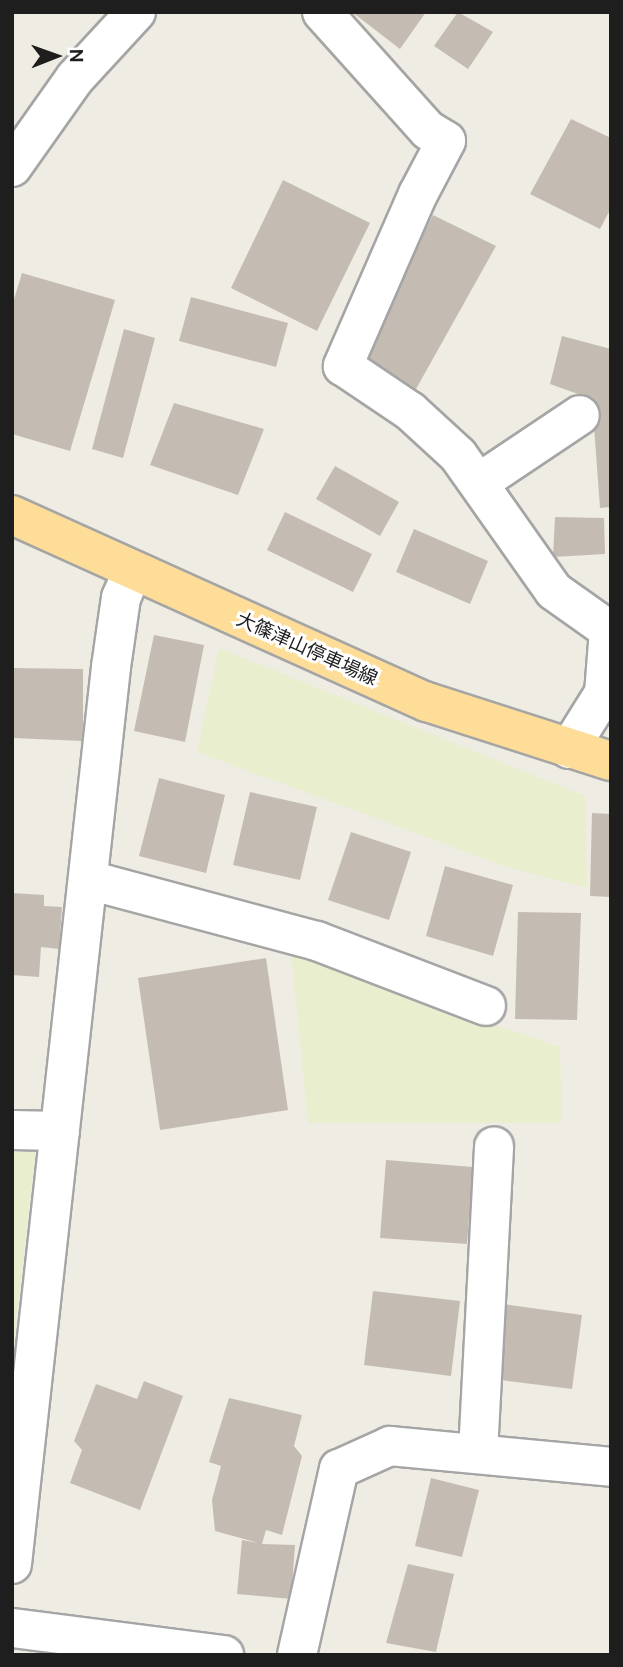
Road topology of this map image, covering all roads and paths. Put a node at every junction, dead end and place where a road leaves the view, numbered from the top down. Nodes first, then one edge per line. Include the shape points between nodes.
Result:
1 (136, 12) edge
2 (322, 12) edge
3 (12, 167) edge
4 (580, 415) dead end
5 (480, 482) junction
6 (12, 515) edge
7 (132, 570) junction
8 (569, 749) junction
9 (611, 761) edge
10 (89, 880) junction
11 (486, 1006) dead end
12 (12, 1130) edge
13 (60, 1130) junction
14 (494, 1146) dead end
15 (478, 1453) junction
16 (611, 1467) edge
17 (12, 1564) edge
18 (12, 1628) edge
19 (224, 1655) edge
20 (298, 1655) edge

1 - 3 street via 75,78
2 - 5 street via 428,130 446,141 343,366 410,411
4 - 5 street
5 - 8 street via 554,591 609,630 604,692
6 - 7 main road, 大篠津山停車場線
7 - 8 main road, 大篠津山停車場線 via 427,702
7 - 10 street via 121,598 113,653
8 - 9 main road, 大篠津山停車場線
10 - 11 street via 317,940
10 - 13 street
12 - 13 street
13 - 17 street
14 - 15 street
15 - 16 street
15 - 20 street via 390,1446 340,1469
18 - 19 street

